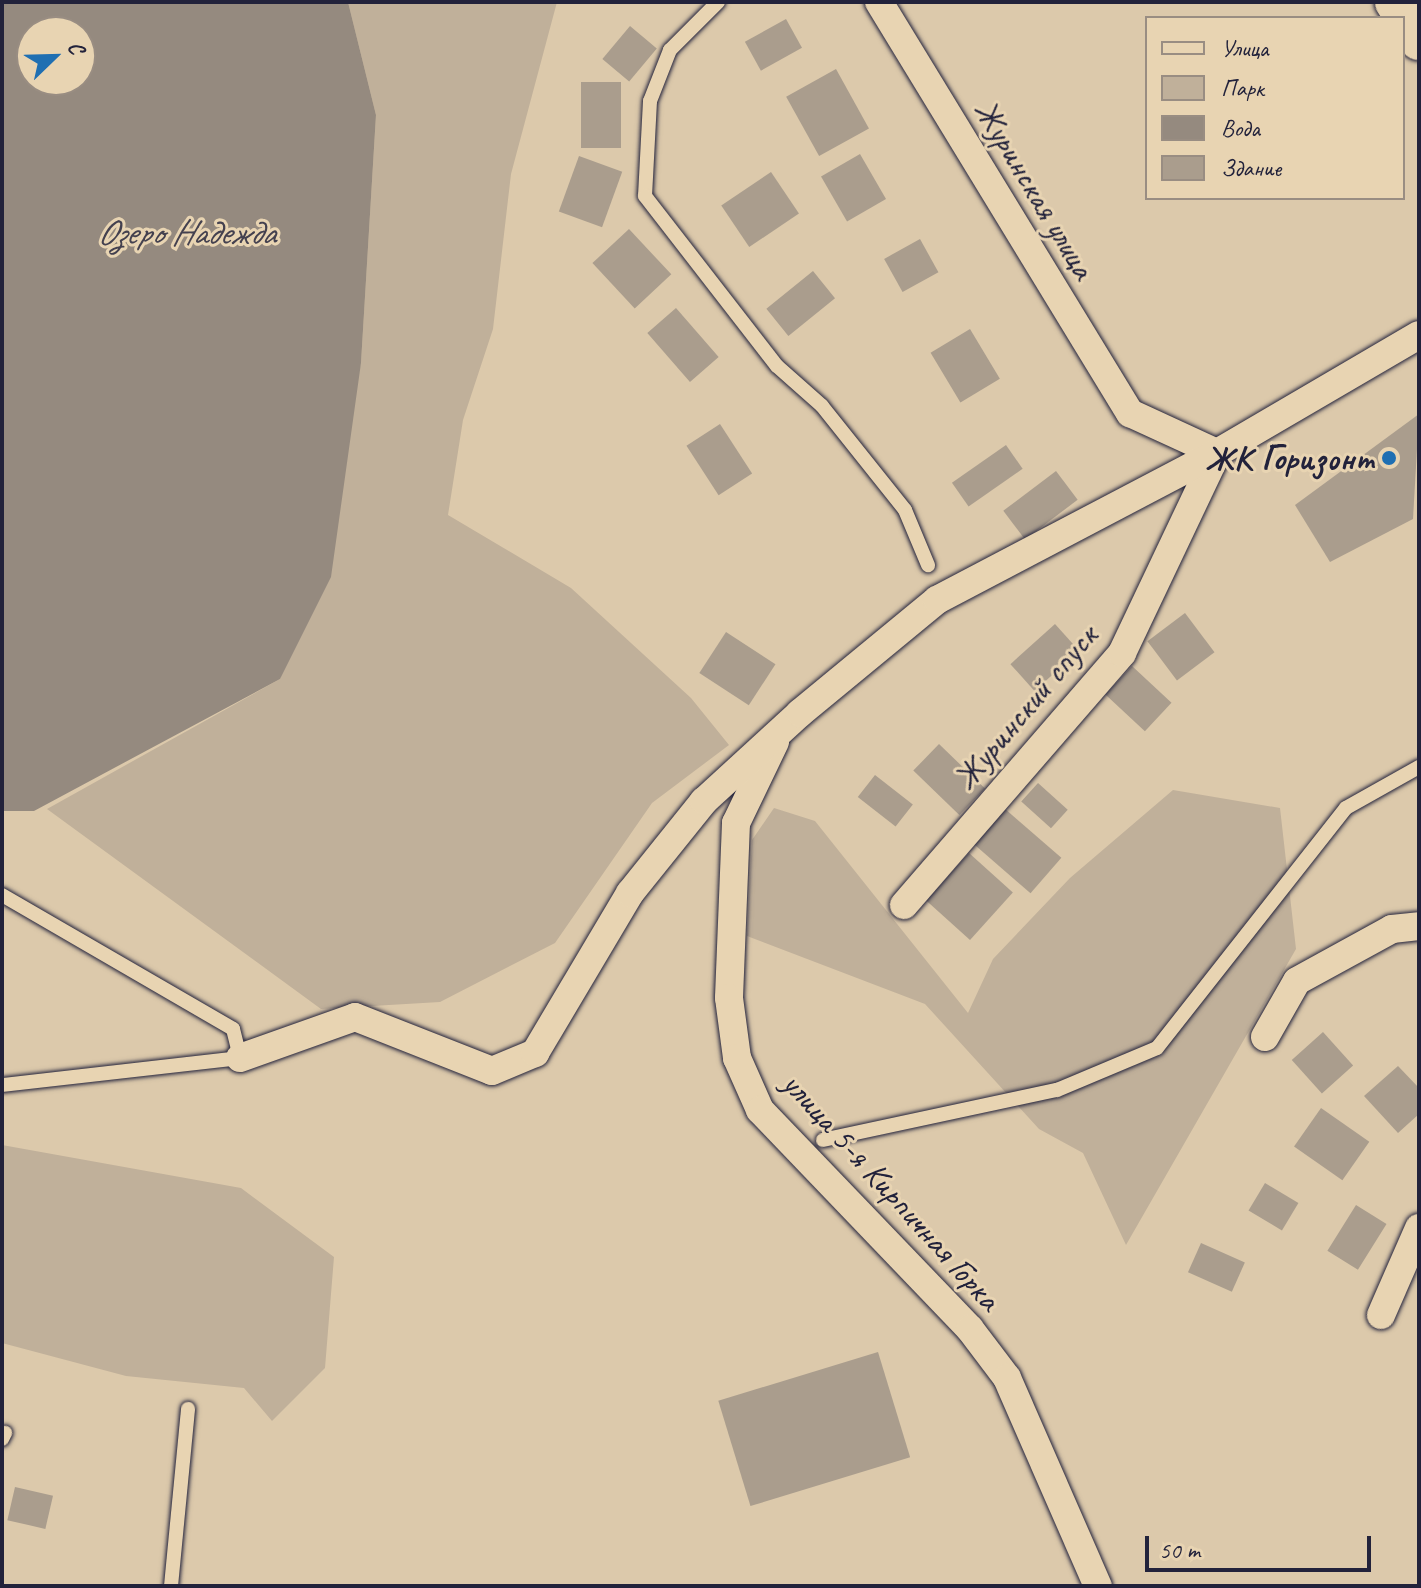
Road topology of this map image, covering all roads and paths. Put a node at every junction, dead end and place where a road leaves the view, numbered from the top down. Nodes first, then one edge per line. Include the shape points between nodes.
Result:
1 (718, 2) edge
2 (879, 2) edge
3 (1405, 18) edge
4 (1419, 40) edge
5 (1419, 335) edge
6 (1217, 453) junction
7 (928, 565) dead end
8 (778, 733) junction
9 (1419, 767) edge
10 (2, 895) edge
11 (904, 905) dead end
12 (1419, 926) edge
13 (1265, 1037) dead end
14 (240, 1058) junction
15 (2, 1085) edge
16 (823, 1140) dead end
17 (1419, 1228) edge
18 (1381, 1315) dead end
19 (188, 1409) dead end
20 (171, 1586) edge
21 (1098, 1586) edge

1 - 7 lane via 670,50 650,101 645,196 777,366 822,406 905,510
2 - 6 street, Журинская улица via 1130,413
3 - 4 main road
5 - 6 street
6 - 8 street via 937,600
6 - 11 street, Журинский спуск via 1122,653
8 - 14 street via 704,801 630,893 535,1053 492,1071 355,1017
8 - 21 street, улица 5-я Кирпичная Горка via 736,823 729,998 737,1058 760,1110 1007,1378
9 - 16 lane via 1346,808 1157,1048 1057,1090
10 - 14 lane via 233,1029
12 - 13 street via 1378,935 1297,981
14 - 15 lane
17 - 18 street
19 - 20 lane

